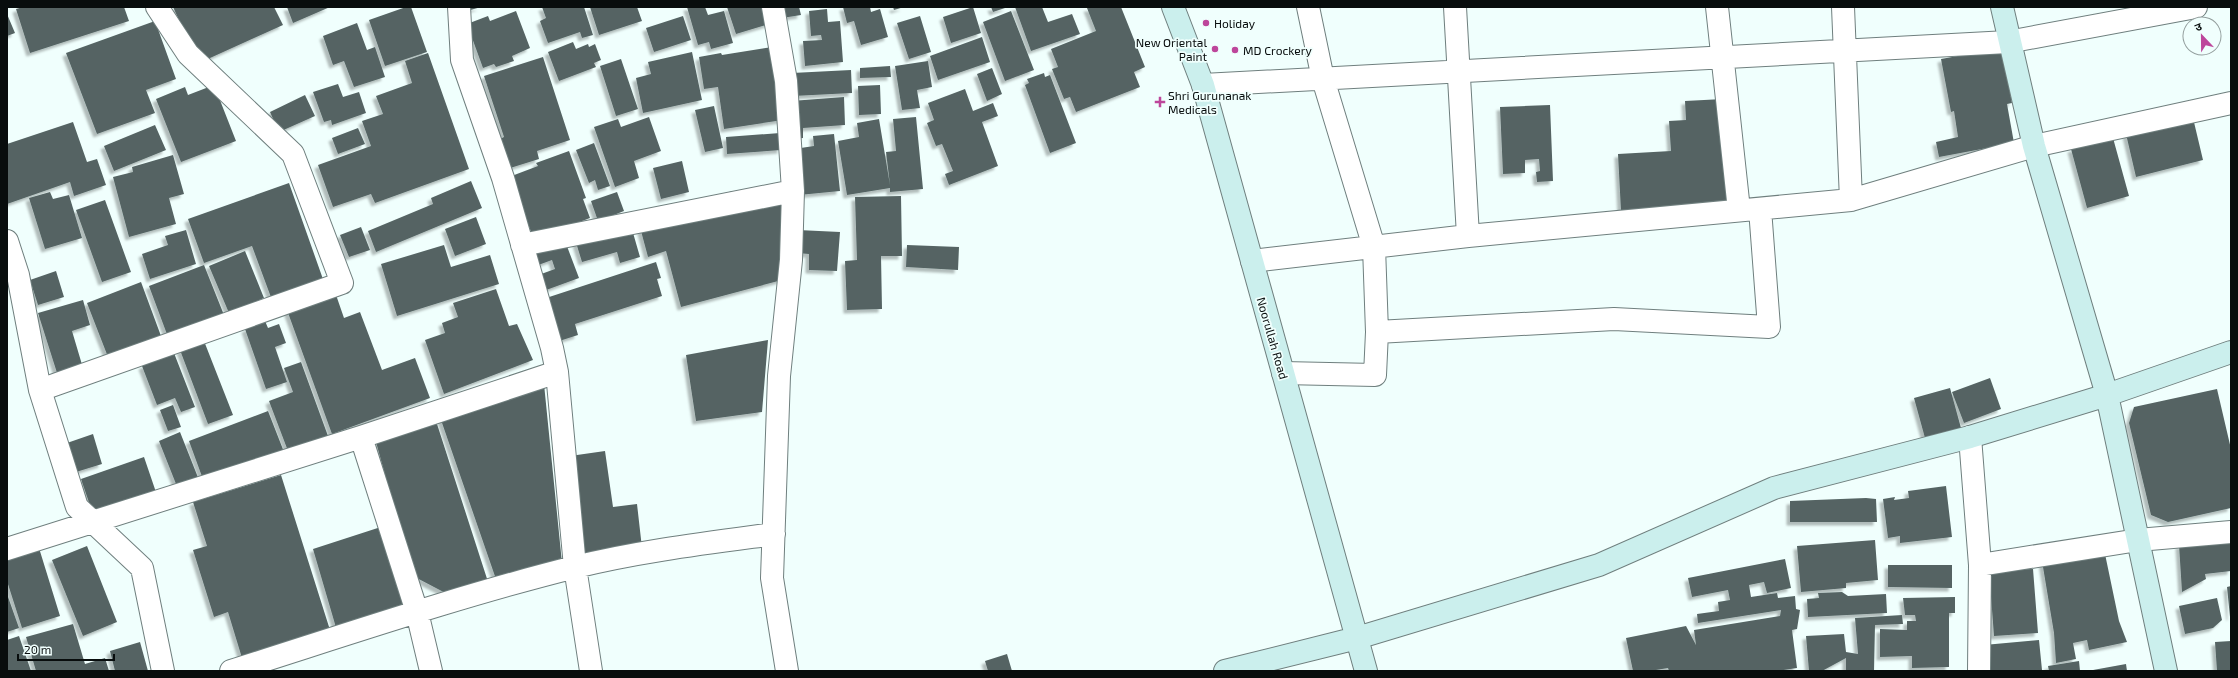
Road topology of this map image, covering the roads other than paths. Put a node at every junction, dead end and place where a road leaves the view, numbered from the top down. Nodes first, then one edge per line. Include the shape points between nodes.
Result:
1 (157, 7) edge
2 (459, 7) edge
3 (773, 7) edge
4 (1173, 7) edge
5 (1308, 7) edge
6 (1455, 7) edge
7 (1717, 7) edge
8 (1843, 7) edge
9 (2002, 7) edge
10 (2196, 7) edge
11 (2008, 42) junction
12 (1845, 51) junction
13 (1722, 58) junction
14 (1459, 72) junction
15 (1323, 79) junction
16 (1203, 85) junction
17 (2231, 104) edge
18 (2034, 146) junction
19 (793, 191) junction
20 (1851, 200) junction
21 (1749, 209) junction
22 (1468, 236) junction
23 (7, 241) edge
24 (522, 245) junction
25 (1374, 247) junction
26 (1252, 261) junction
27 (1377, 332) junction
28 (2231, 352) edge
29 (557, 372) junction
30 (1283, 373) junction
31 (40, 390) junction
32 (2107, 395) junction
33 (361, 437) junction
34 (1970, 437) junction
35 (92, 522) junction
36 (2231, 532) edge
37 (774, 534) junction
38 (2138, 540) junction
39 (7, 549) edge
40 (1980, 565) junction
41 (575, 567) junction
42 (417, 612) junction
43 (1357, 638) junction
44 (163, 671) edge
45 (231, 671) edge
46 (431, 671) edge
47 (591, 671) edge
48 (787, 671) edge
49 (1225, 671) edge
50 (1366, 671) edge
51 (1979, 671) edge
52 (2166, 671) edge

1 - 31 street via 188,54 293,154 342,283
2 - 24 street via 462,60 503,178
3 - 19 street via 786,81
4 - 16 street, Noorullah Road
5 - 15 street
6 - 14 street
7 - 13 street
8 - 12 street
9 - 11 street
10 - 11 street
11 - 12 street
11 - 18 street
12 - 13 street
12 - 20 street
13 - 14 street
13 - 21 street
14 - 15 street
14 - 22 street
15 - 16 street
15 - 25 street
16 - 26 street, Noorullah Road
17 - 18 street
18 - 20 street
18 - 32 street
19 - 24 street
19 - 37 street via 791,260 779,376
20 - 21 street
21 - 22 street
21 - 27 street via 1769,327 1614,319
22 - 25 street
23 - 31 street via 18,275
24 - 29 street
25 - 26 street
25 - 27 street
26 - 30 street, Noorullah Road
27 - 30 street via 1375,375
28 - 32 street
29 - 33 street
29 - 41 street
30 - 43 street, Noorullah Road
31 - 35 street via 77,507
32 - 34 street
32 - 38 street
33 - 35 street
33 - 42 street
34 - 40 street
34 - 43 street via 1774,488 1599,565
35 - 39 street
35 - 44 street via 142,568
36 - 38 street
37 - 41 street via 676,548
37 - 48 street via 772,578
38 - 40 street
38 - 52 street
40 - 51 street
41 - 42 street
41 - 47 street
42 - 45 street
42 - 46 street
43 - 49 street
43 - 50 street, Noorullah Road

